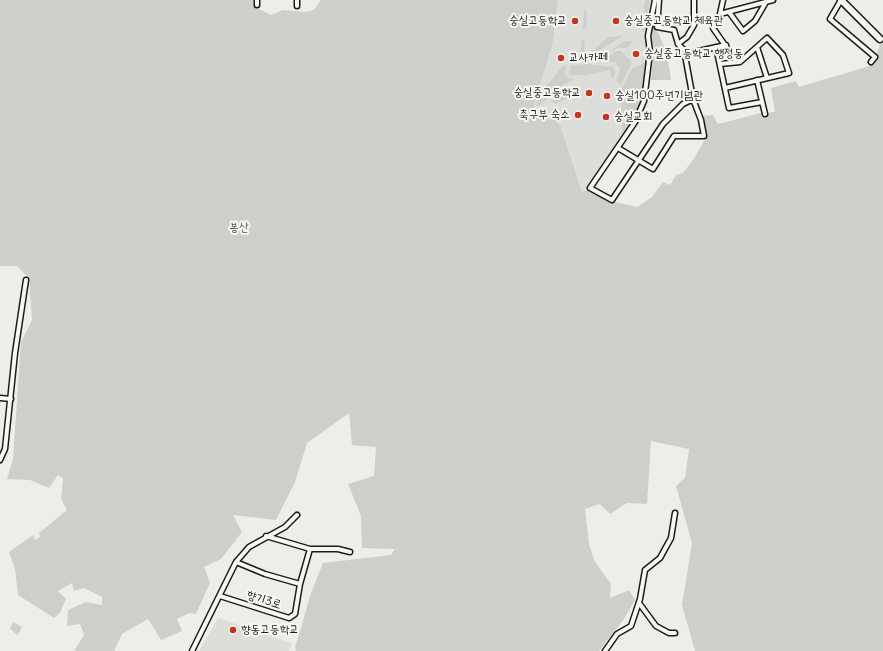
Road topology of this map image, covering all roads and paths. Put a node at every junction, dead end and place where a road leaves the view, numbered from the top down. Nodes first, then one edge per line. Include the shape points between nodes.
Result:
1 (257, 0) edge
2 (297, 0) edge
3 (655, 0) edge
4 (659, 0) edge
5 (723, 0) edge
6 (773, 0) edge
7 (841, 0) edge
8 (695, 1) edge
9 (766, 2) junction
10 (257, 5) dead end
11 (298, 6) dead end
12 (729, 12) junction
13 (720, 14) junction
14 (880, 39) dead end
15 (678, 44) junction
16 (726, 45) junction
17 (716, 47) junction
18 (757, 47) junction
19 (685, 54) junction
20 (736, 61) junction
21 (871, 62) dead end
22 (720, 64) junction
23 (767, 78) junction
24 (756, 80) junction
25 (725, 88) junction
26 (693, 100) junction
27 (762, 102) junction
28 (764, 114) dead end
29 (618, 148) junction
30 (640, 161) junction
31 (26, 280) dead end
32 (0, 398) edge
33 (11, 399) junction
34 (0, 460) edge
35 (675, 513) dead end
36 (297, 515) dead end
37 (266, 536) junction
38 (310, 549) junction
39 (350, 552) dead end
40 (236, 562) junction
41 (300, 584) junction
42 (220, 596) junction
43 (639, 603) junction
44 (676, 633) dead end
45 (192, 651) edge
46 (605, 651) edge

1 - 10 street
2 - 11 street
3 - 29 street via 648,36 650,52 644,101 635,122
4 - 15 street via 657,27 674,30
5 - 13 street
6 - 9 street
7 - 14 main road
7 - 21 street via 830,19 875,56
8 - 15 street via 694,25 687,37
9 - 12 street
9 - 12 street via 755,21 743,31
12 - 13 street
13 - 16 street via 713,28
15 - 19 street
16 - 17 street
16 - 20 street
17 - 19 street
17 - 22 street
18 - 20 street via 740,62
18 - 23 street
18 - 23 street via 767,38 783,54 789,73
19 - 26 street
20 - 22 street
22 - 25 street
23 - 24 street
24 - 25 street
24 - 27 street
25 - 27 street via 729,108
26 - 30 street via 683,104 671,115
26 - 30 street via 704,136 674,136 654,169
27 - 28 street
29 - 30 street
29 - 30 street via 590,188 612,200
31 - 33 street via 14,353
32 - 33 street
33 - 34 street via 5,449
35 - 43 street via 671,538 660,558 645,570
36 - 37 street via 284,527
37 - 38 street
37 - 40 street via 249,547
38 - 39 street via 338,549
38 - 41 street, 향기3로
40 - 41 street, 향기3로
40 - 42 street
41 - 42 street, 향기3로 via 295,614 289,618
42 - 45 street
43 - 44 street via 656,626 669,633
43 - 46 street via 631,626 617,634

